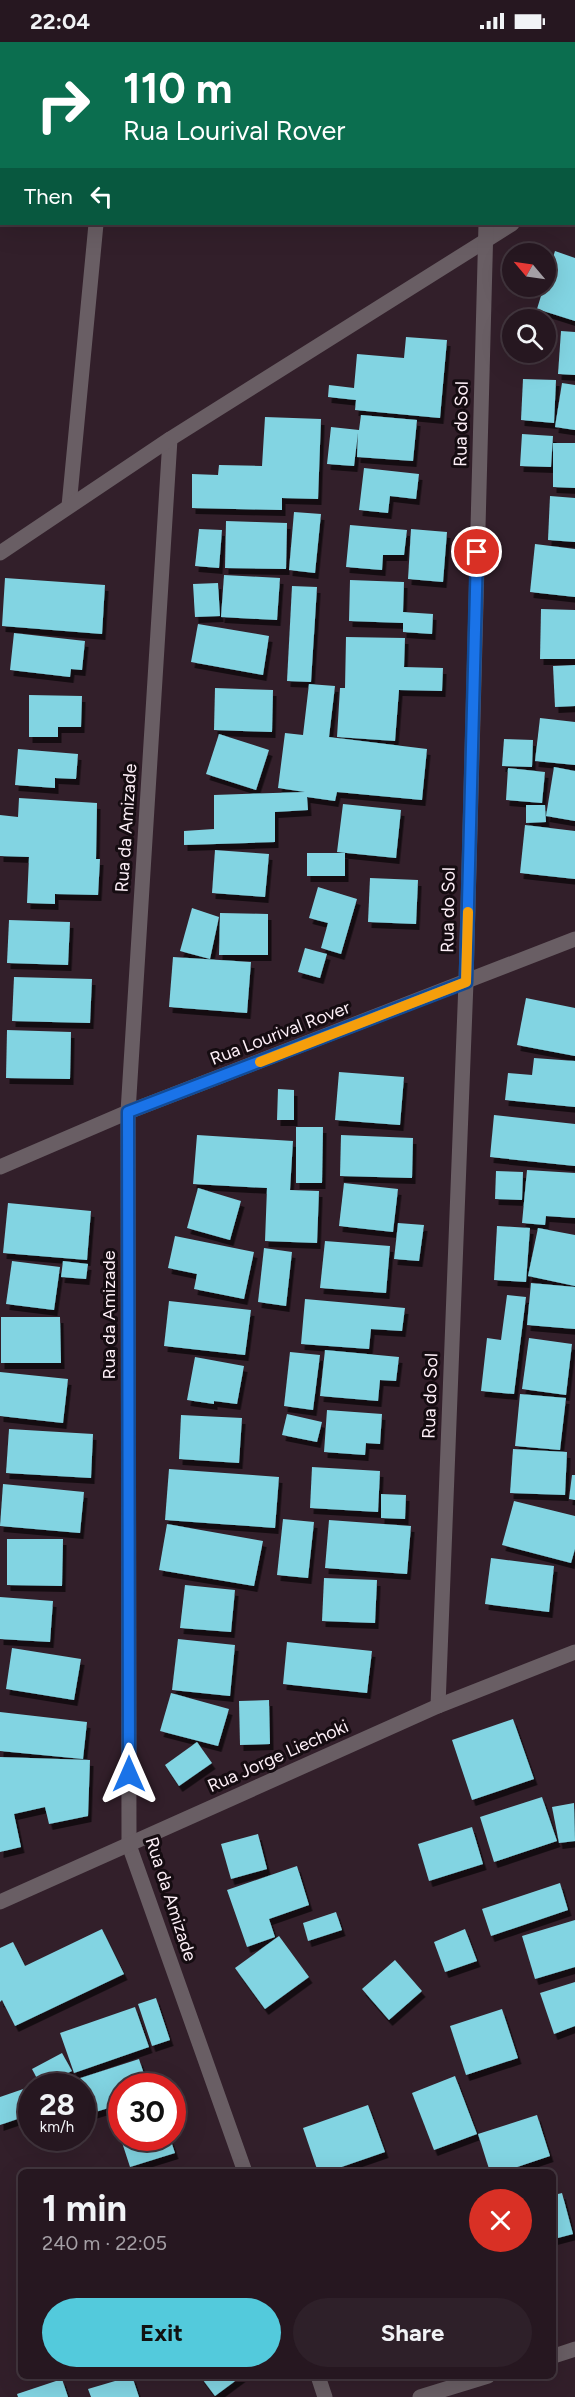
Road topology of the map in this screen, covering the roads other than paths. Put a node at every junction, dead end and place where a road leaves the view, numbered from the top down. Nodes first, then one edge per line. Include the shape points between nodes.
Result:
1 (96, 225) edge
2 (486, 225) edge
3 (510, 225) edge
4 (485, 241) junction
5 (170, 439) junction
6 (69, 506) junction
7 (0, 553) edge
8 (575, 939) edge
9 (466, 982) junction
10 (128, 1112) junction
11 (0, 1167) edge
12 (574, 1658) edge
13 (438, 1706) junction
14 (129, 1845) junction
15 (0, 1902) edge
16 (244, 2169) edge
17 (575, 2349) edge
18 (556, 2355) edge
19 (319, 2379) edge
20 (478, 2379) edge
21 (325, 2397) edge
22 (420, 2397) edge

1 - 6 street
2 - 4 street, Rua do Sol
3 - 4 street
4 - 5 street
4 - 9 street, Rua do Sol
5 - 6 street
5 - 10 street, Rua da Amizade
6 - 7 street
8 - 9 street, Rua Lourival Rover
9 - 10 street, Rua Lourival Rover
9 - 13 street, Rua do Sol
10 - 11 street, Rua Lourival Rover
10 - 14 street, Rua da Amizade
12 - 13 street, Rua Jorge Liechoki
13 - 14 street, Rua Jorge Liechoki
14 - 15 street, Rua Jorge Liechoki
14 - 16 street, Rua da Amizade
17 - 18 street
19 - 21 street
20 - 22 street

